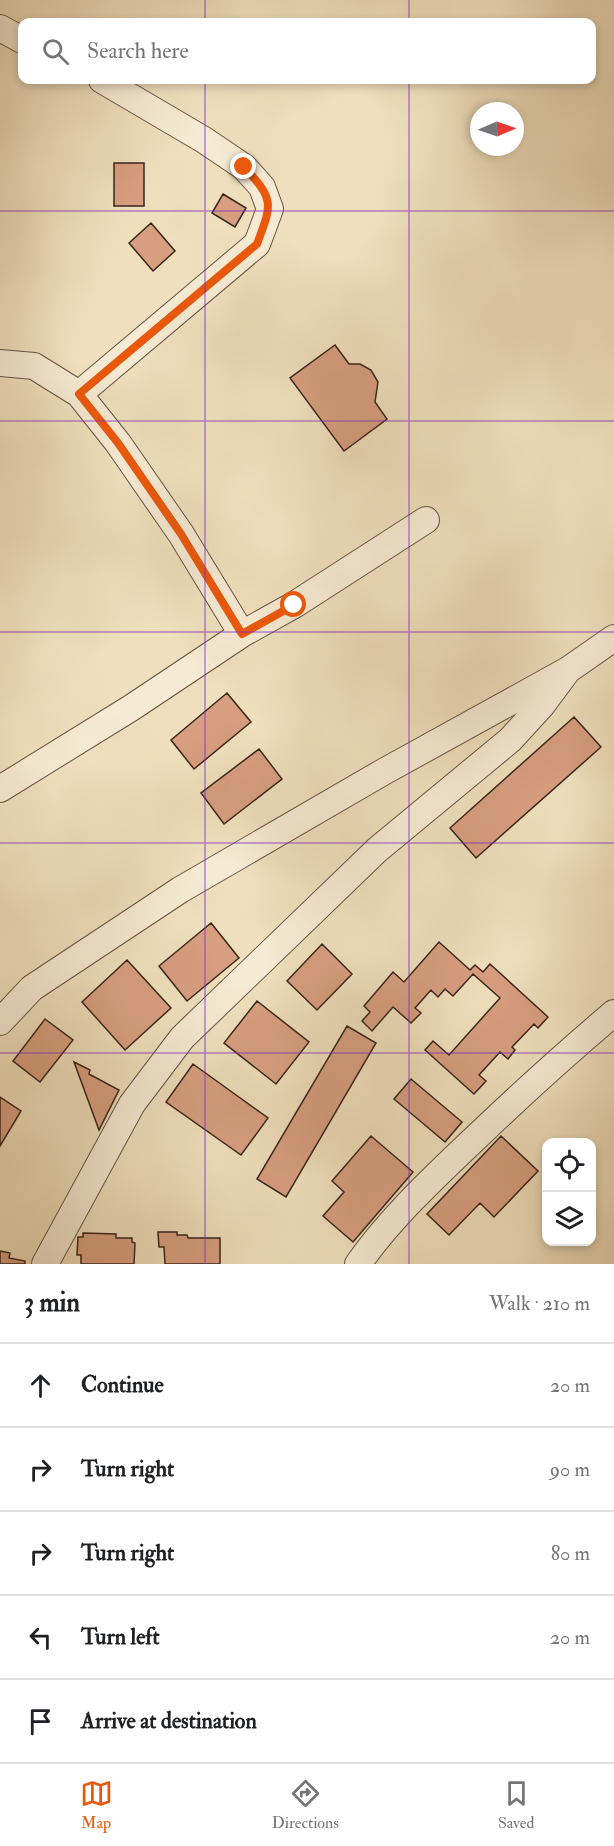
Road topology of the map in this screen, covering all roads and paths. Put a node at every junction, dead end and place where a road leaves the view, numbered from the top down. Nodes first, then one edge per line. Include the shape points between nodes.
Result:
1 (0, 28) edge
2 (18, 38) edge
3 (109, 84) edge
4 (0, 363) edge
5 (79, 394) junction
6 (426, 520) dead end
7 (242, 634) junction
8 (614, 638) edge
9 (568, 670) junction
10 (0, 789) edge
11 (614, 1013) edge
12 (0, 1022) edge
13 (45, 1264) edge
14 (358, 1264) edge

1 - 2 street
3 - 5 street via 244,167 262,187 270,209 257,244
4 - 5 street via 34,366
5 - 7 street via 181,534
6 - 7 street
7 - 10 street
8 - 9 street
9 - 12 street via 180,890 32,988
9 - 13 street via 510,740 377,850 182,1038 132,1104
11 - 14 street via 548,1069 425,1186 378,1235

